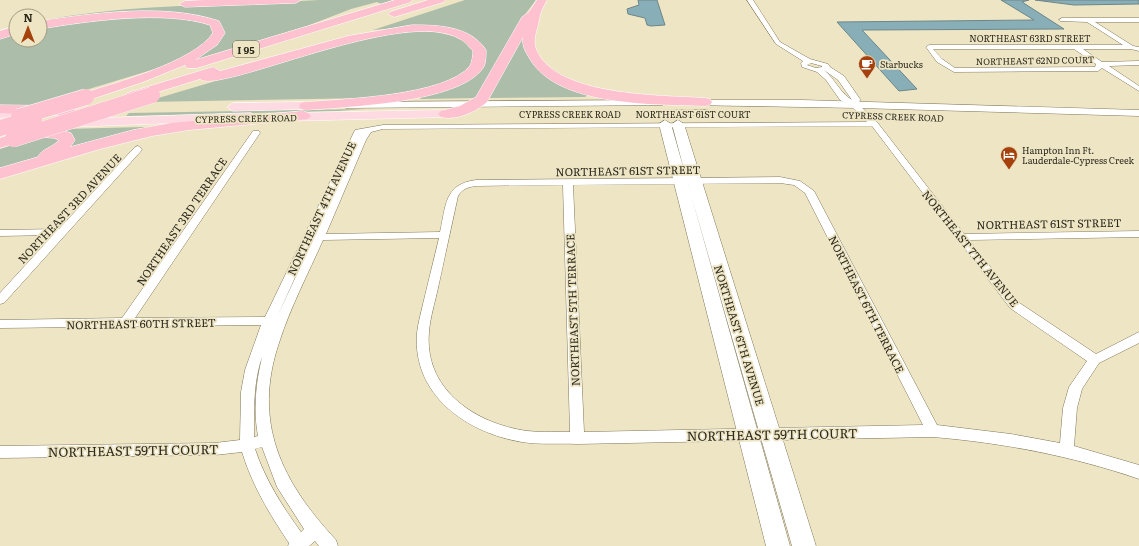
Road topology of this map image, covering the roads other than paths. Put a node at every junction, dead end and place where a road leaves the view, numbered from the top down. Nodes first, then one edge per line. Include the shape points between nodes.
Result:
1 (296, 0) edge
2 (407, 0) edge
3 (419, 0) edge
4 (440, 0) edge
5 (453, 0) edge
6 (542, 0) edge
7 (750, 0) edge
8 (533, 14) junction
9 (48, 18) edge
10 (1062, 20) dead end
11 (1139, 20) edge
12 (1090, 21) junction
13 (48, 24) edge
14 (1131, 46) junction
15 (1075, 47) junction
16 (1139, 49) edge
17 (1100, 64) junction
18 (1139, 64) edge
19 (954, 70) joint
20 (206, 78) junction
21 (1139, 89) edge
22 (86, 97) junction
23 (705, 102) junction
24 (477, 104) junction
25 (855, 105) junction
26 (0, 109) edge
27 (69, 111) junction
28 (305, 111) junction
29 (1139, 113) edge
30 (0, 114) edge
31 (446, 114) junction
32 (865, 114) junction
33 (1139, 123) edge
34 (0, 124) edge
35 (672, 124) junction
36 (874, 124) junction
37 (0, 128) edge
38 (368, 130) junction
39 (256, 133) dead end
40 (3, 139) edge
41 (138, 150) dead end
42 (0, 171) edge
43 (0, 174) edge
44 (687, 181) junction
45 (568, 183) junction
46 (797, 183) joint
47 (461, 187) joint
48 (64, 232) junction
49 (0, 233) edge
50 (443, 234) junction
51 (1139, 234) edge
52 (308, 237) junction
53 (319, 237) junction
54 (960, 237) junction
55 (0, 300) edge
56 (276, 321) junction
57 (125, 323) junction
58 (0, 324) edge
59 (1139, 337) edge
60 (1095, 360) junction
61 (932, 431) junction
62 (748, 434) junction
63 (770, 434) junction
64 (577, 438) junction
65 (266, 440) junction
66 (247, 445) junction
67 (1067, 451) junction
68 (0, 452) edge
69 (1139, 472) edge
70 (314, 530) junction
71 (299, 545) edge
72 (330, 546) edge
73 (778, 546) edge
74 (804, 546) edge

1 - 9 highway via 135,6
2 - 22 highway, I 95
3 - 37 highway, bridge
4 - 40 highway
5 - 20 highway, I 95
6 - 8 highway
7 - 25 street, NORTHEAST 7TH AVENUE via 778,43 808,61 826,65 822,69 843,98
8 - 23 highway via 529,39 532,54 542,67 562,81 608,95
8 - 24 highway via 528,17 485,95
10 - 12 street
11 - 12 street
12 - 14 street
13 - 22 highway via 100,15 164,11 200,14 211,18 219,26 220,32 213,43 194,56 166,69
14 - 15 street, NORTHEAST 63RD STREET
14 - 16 street
15 - 17 street
15 - 19 street, NORTHEAST 63RD STREET via 929,48 945,66
17 - 18 street, NORTHEAST 62ND COURT
17 - 19 street, NORTHEAST 62ND COURT via 1098,69
17 - 21 street
20 - 28 highway via 354,37 396,29 428,28 450,32 468,38 480,50 479,64 467,76 431,91
20 - 40 highway, I 95, bridge
22 - 34 highway, I 95, bridge
23 - 24 main road, CYPRESS CREEK ROAD
23 - 25 main road, CYPRESS CREEK ROAD
24 - 28 main road, CYPRESS CREEK ROAD
24 - 31 highway
25 - 29 main road, CYPRESS CREEK ROAD
25 - 32 street, NORTHEAST 7TH AVENUE
26 - 27 highway
27 - 28 main road, CYPRESS CREEK ROAD
27 - 30 main road, CYPRESS CREEK ROAD
28 - 31 main road, CYPRESS CREEK ROAD
28 - 34 main road, CYPRESS CREEK ROAD
28 - 43 highway via 154,131 108,141
31 - 32 main road, CYPRESS CREEK ROAD
32 - 33 main road, CYPRESS CREEK ROAD
32 - 36 street, NORTHEAST 7TH AVENUE
35 - 36 street, NORTHEAST 61ST COURT
35 - 38 street, NORTHEAST 61ST COURT via 390,127
35 - 44 main road, NORTHEAST 6TH AVENUE
36 - 54 street, NORTHEAST 7TH AVENUE
38 - 52 street, NORTHEAST 4TH AVENUE via 355,135
38 - 53 street, NORTHEAST 4TH AVENUE
39 - 57 street, NORTHEAST 3RD TERRACE
40 - 42 highway via 55,133 65,136 66,140 62,147 51,154
41 - 48 street, NORTHEAST 3RD AVENUE
44 - 45 street, NORTHEAST 61ST STREET
44 - 46 street, NORTHEAST 61ST STREET via 780,180
44 - 62 main road, NORTHEAST 6TH AVENUE
44 - 63 main road, NORTHEAST 6TH AVENUE
45 - 47 street, NORTHEAST 61ST STREET via 476,183
45 - 64 street, NORTHEAST 5TH TERRACE
46 - 61 street, NORTHEAST 6TH TERRACE via 809,191
47 - 50 street, NORTHEAST 59TH COURT via 453,196
48 - 49 street
48 - 55 street, NORTHEAST 3RD AVENUE
50 - 53 street
50 - 64 street, NORTHEAST 59TH COURT via 423,332 423,351 427,369 436,385 449,402 474,420 494,429 522,436
51 - 54 street, NORTHEAST 61ST STREET
52 - 53 street
52 - 56 street, NORTHEAST 4TH AVENUE
53 - 56 street, NORTHEAST 4TH AVENUE
54 - 60 street, NORTHEAST 7TH AVENUE via 1014,305
56 - 57 street, NORTHEAST 60TH STREET
56 - 65 street, NORTHEAST 4TH AVENUE via 275,335 264,373 262,415
56 - 66 street, NORTHEAST 4TH AVENUE via 251,370
57 - 58 street, NORTHEAST 60TH STREET
59 - 60 street
60 - 67 street via 1076,387 1070,408
61 - 63 street, NORTHEAST 59TH COURT
61 - 67 street, NORTHEAST 59TH COURT via 974,434
62 - 63 street, NORTHEAST 59TH COURT
62 - 64 street, NORTHEAST 59TH COURT
62 - 73 main road, NORTHEAST 6TH AVENUE
63 - 74 main road, NORTHEAST 6TH AVENUE
65 - 66 street, NORTHEAST 59TH COURT
65 - 70 street, NORTHEAST 4TH AVENUE via 274,468 285,489
66 - 68 street, NORTHEAST 59TH COURT via 214,449
66 - 71 street, NORTHEAST 4TH AVENUE via 255,471 268,497
67 - 69 street, NORTHEAST 59TH COURT
70 - 71 street
70 - 72 street, NORTHEAST 4TH AVENUE

